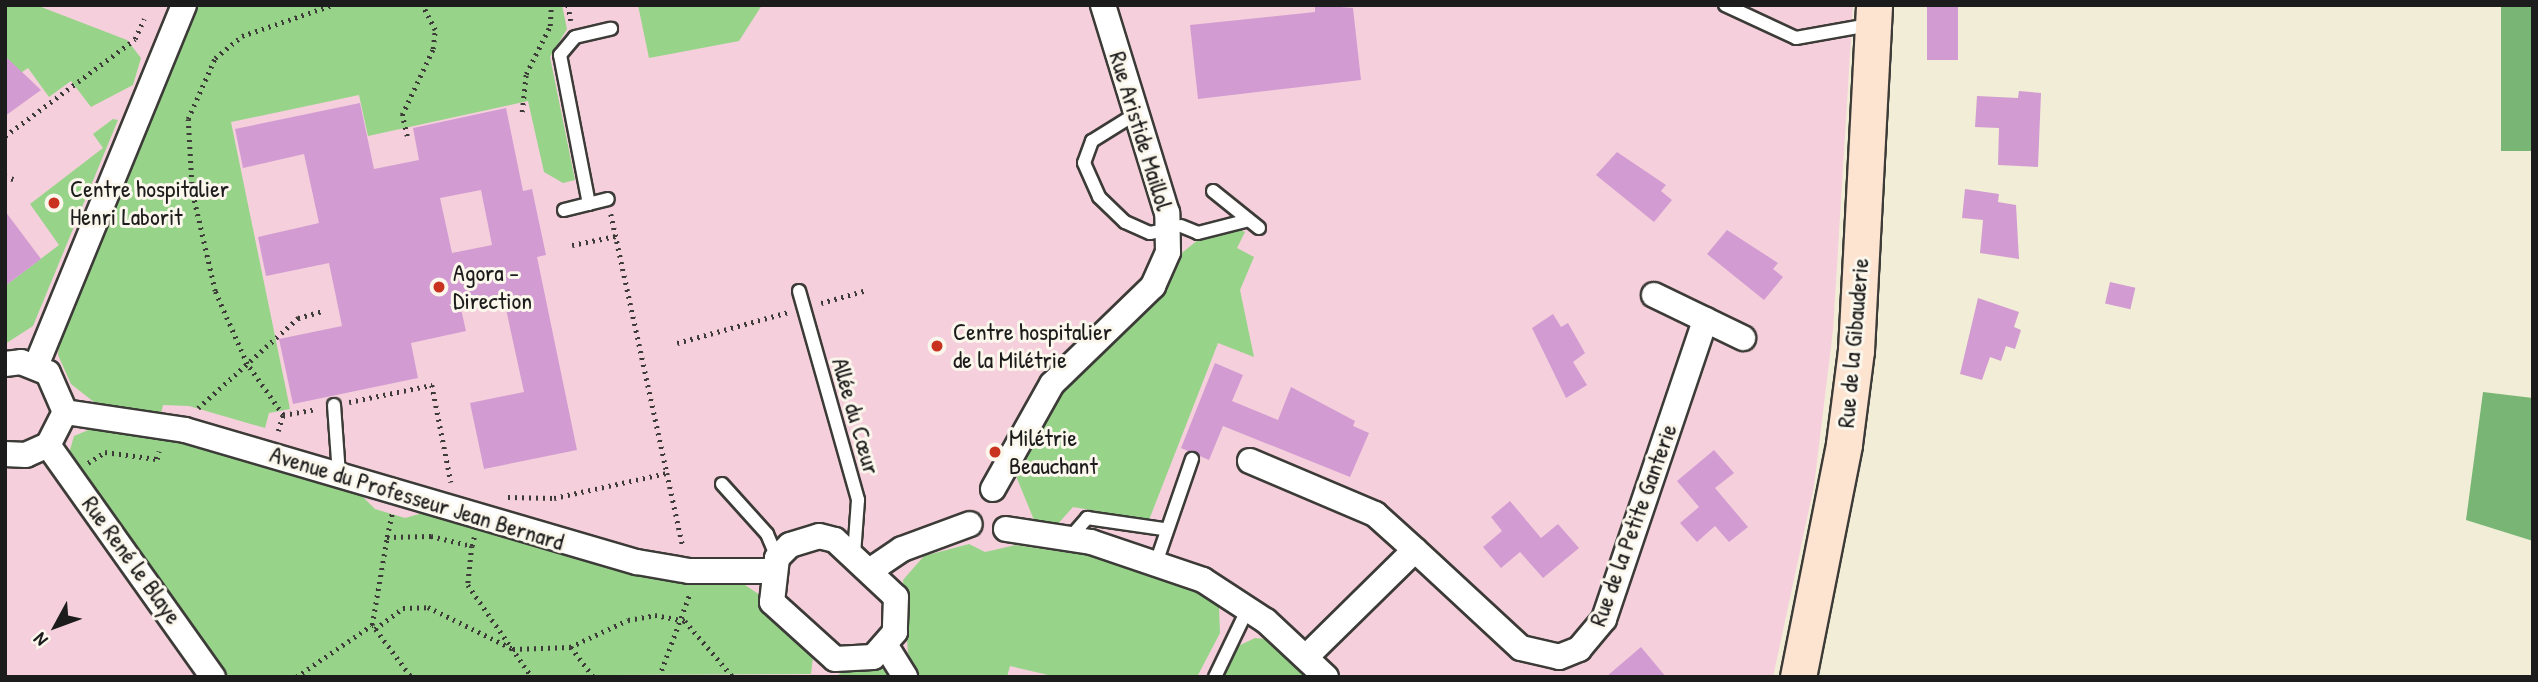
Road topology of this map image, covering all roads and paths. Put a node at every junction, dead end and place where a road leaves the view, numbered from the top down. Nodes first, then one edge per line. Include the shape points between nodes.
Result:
1 (184, 5) edge
2 (332, 5) edge
3 (422, 5) edge
4 (551, 5) edge
5 (568, 5) edge
6 (1103, 5) edge
7 (1724, 5) edge
8 (1873, 15) edge
9 (144, 19) dead end
10 (611, 29) dead end
11 (575, 37) junction
12 (522, 113) dead end
13 (1137, 113) junction
14 (5, 136) edge
15 (407, 136) dead end
16 (5, 176) edge
17 (13, 180) dead end
18 (1213, 191) dead end
19 (608, 199) joint
20 (589, 204) junction
21 (564, 210) dead end
22 (1245, 221) junction
23 (1175, 228) junction
24 (1259, 228) dead end
25 (616, 236) junction
26 (572, 245) dead end
27 (867, 290) dead end
28 (799, 291) dead end
29 (1654, 295) dead end
30 (804, 308) junction
31 (323, 312) dead end
32 (1705, 320) junction
33 (1743, 338) dead end
34 (677, 343) dead end
35 (5, 364) edge
36 (247, 364) junction
37 (36, 366) junction
38 (334, 405) junction
39 (65, 412) junction
40 (283, 415) junction
41 (180, 424) junction
42 (275, 440) dead end
43 (48, 445) junction
44 (5, 454) edge
45 (1192, 459) dead end
46 (1250, 461) dead end
47 (69, 474) junction
48 (339, 474) junction
49 (667, 474) junction
50 (722, 484) dead end
51 (993, 489) dead end
52 (453, 493) dead end
53 (392, 514) dead end
54 (480, 517) junction
55 (970, 524) dead end
56 (1006, 529) dead end
57 (1163, 529) junction
58 (387, 537) junction
59 (1069, 539) junction
60 (472, 546) junction
61 (1415, 550) junction
62 (1157, 560) junction
63 (862, 562) junction
64 (774, 564) junction
65 (689, 571) junction
66 (1248, 608) junction
67 (685, 621) junction
68 (374, 627) junction
69 (886, 646) junction
70 (570, 647) junction
71 (513, 649) junction
72 (1307, 656) junction
73 (829, 668) edge
74 (293, 676) edge
75 (213, 677) edge
76 (411, 677) edge
77 (532, 677) edge
78 (593, 677) edge
79 (660, 677) edge
80 (733, 677) edge
81 (905, 677) edge
82 (1215, 677) edge
83 (1326, 677) edge
84 (1798, 677) edge

1 - 37 street
2 - 36 path via 266,25 233,43 215,58 188,119 192,191 215,291
3 - 15 path via 435,30 433,49 402,115
4 - 12 path via 550,26 526,74
5 - 11 path
6 - 13 street, Rue Aristide Maillol
7 - 8 lane via 1796,38
8 - 84 street, Rue de la Gibauderie via 1856,349 1844,444
9 - 14 path via 135,39
10 - 11 lane
11 - 20 lane via 559,64
13 - 23 street, Rue Aristide Maillol
13 - 23 lane via 1093,141 1084,163 1100,197 1119,218 1150,233
16 - 17 path
18 - 22 lane
19 - 20 lane
19 - 25 path
20 - 21 lane
22 - 23 lane via 1198,233
22 - 24 lane
23 - 51 street, Rue Aristide Maillol via 1153,286 1052,384
25 - 26 path
25 - 49 path
27 - 30 path
28 - 30 lane, Allée du Cœur
29 - 32 street
30 - 34 path
30 - 63 lane, Allée du Cœur via 858,500
31 - 36 path via 298,318
32 - 33 street
32 - 61 street, Rue de la Petite Ganterie via 1604,619 1579,649 1559,657 1521,648
35 - 37 street
36 - 40 path
36 - 41 path
37 - 39 street via 57,384
38 - 40 path
38 - 48 lane
38 - 52 path via 432,385
39 - 41 street, Avenue du Professeur Jean Bernard
39 - 43 street
40 - 42 path
41 - 47 path via 157,459 105,452
41 - 48 street, Avenue du Professeur Jean Bernard
43 - 44 street via 26,456
43 - 47 street, Rue René le Blaye
45 - 57 lane
46 - 61 street, Rue de la Petite Ganterie via 1376,514
47 - 75 street, Rue René le Blaye
48 - 54 street, Avenue du Professeur Jean Bernard
49 - 54 path via 554,498 486,496
49 - 65 path
50 - 64 lane via 767,534
53 - 58 path
54 - 60 path
54 - 65 street, Avenue du Professeur Jean Bernard
55 - 63 street
56 - 59 street
57 - 59 lane via 1087,518
57 - 62 lane
58 - 60 path via 430,536
58 - 68 path
59 - 62 street
60 - 71 path via 468,585
61 - 72 street
62 - 66 street
63 - 64 street via 819,536 790,545
63 - 69 street via 896,597 899,615
64 - 65 street, Avenue du Professeur Jean Bernard
64 - 73 street via 772,602
65 - 67 path
66 - 72 street
66 - 82 lane
67 - 70 path via 655,615 628,620
67 - 79 path
67 - 80 path
68 - 71 path via 403,608 428,607
68 - 74 path
68 - 76 path
69 - 73 street via 873,657
69 - 81 street
70 - 71 path
70 - 78 path
71 - 77 path
72 - 83 street

